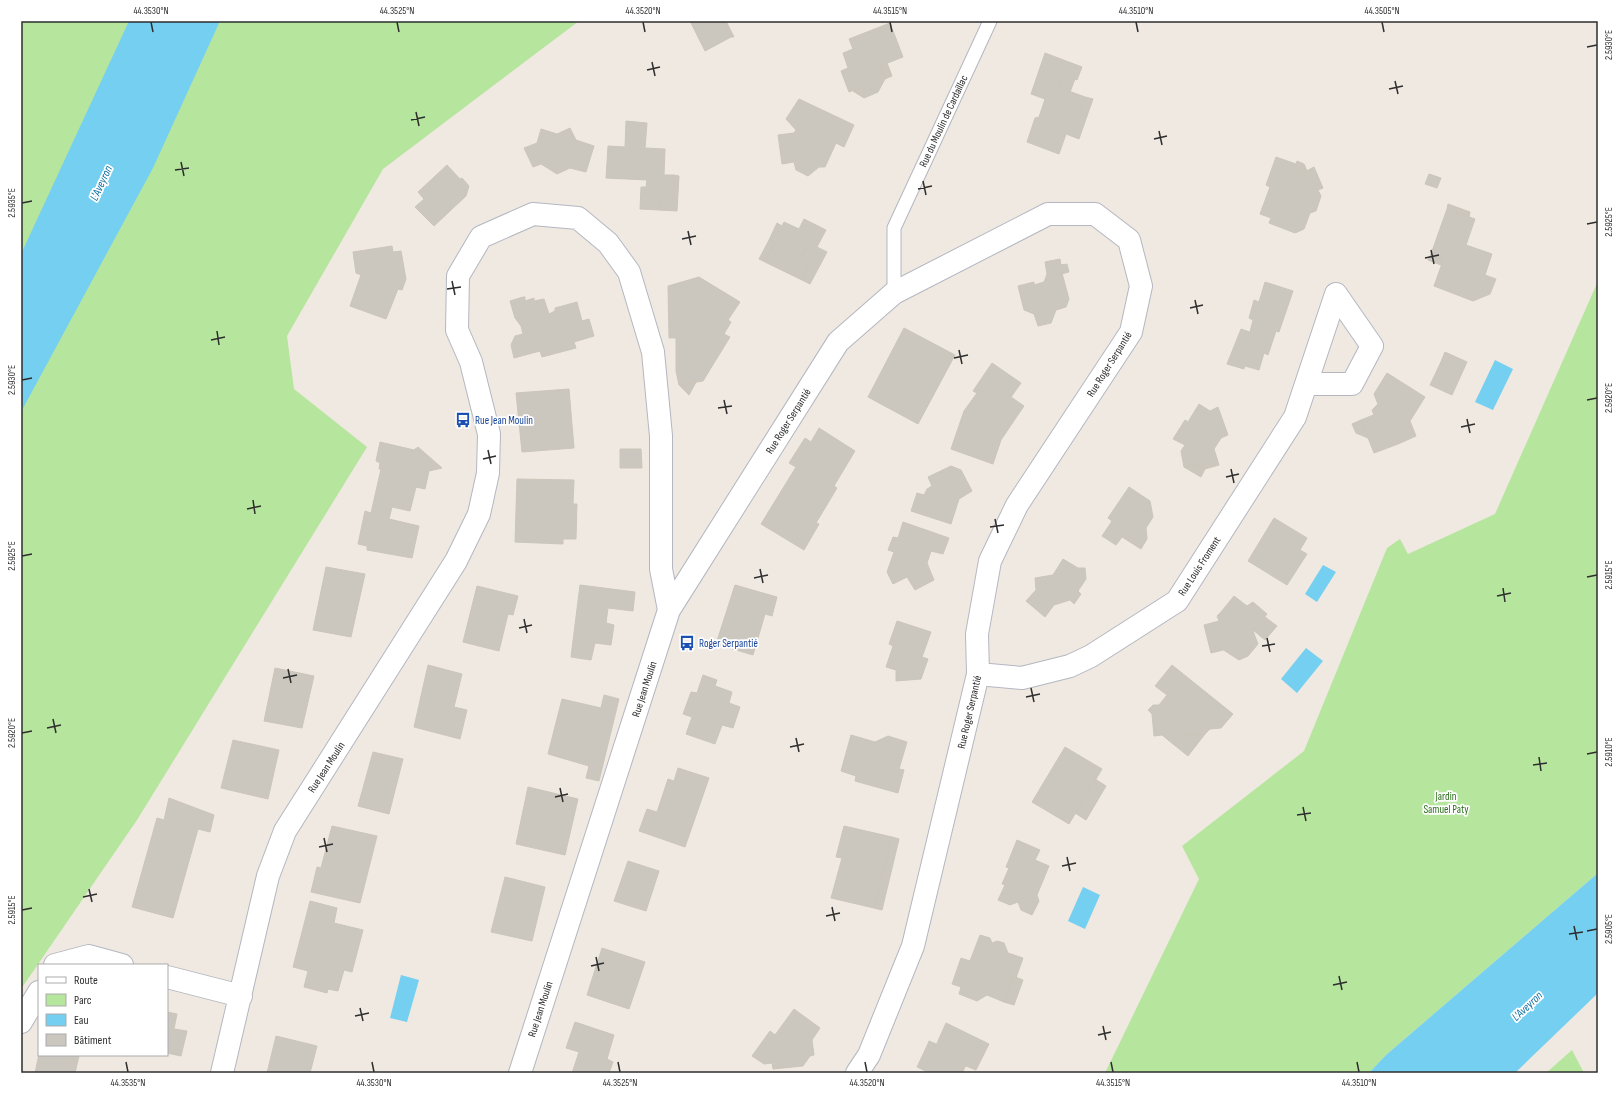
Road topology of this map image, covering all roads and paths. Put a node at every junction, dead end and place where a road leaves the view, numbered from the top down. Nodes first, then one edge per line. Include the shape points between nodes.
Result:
1 (990, 21) edge
2 (894, 293) junction
3 (1306, 384) dead end
4 (669, 610) junction
5 (978, 674) junction
6 (59, 964) edge
7 (118, 964) edge
8 (168, 977) edge
9 (38, 994) edge
10 (241, 996) junction
11 (21, 1022) edge
12 (222, 1073) edge
13 (520, 1073) edge
14 (857, 1073) edge

1 - 2 lane, Rue du Moulin de Cardaillac via 894,228
2 - 4 street, Rue Roger Serpantié via 838,342
2 - 5 street, Rue Roger Serpantié via 1048,214 1095,214 1129,240 1141,286 1131,332 1017,505 990,561 977,634
3 - 5 street, Rue Louis Froment via 1295,417 1177,601 1091,656 1070,666 1022,678
4 - 10 street, Rue Jean Moulin via 661,569 660,436 652,352 629,272 608,243 578,218 533,214 481,237 458,276 457,330 471,362 489,434 488,473 480,514 452,567 285,831 268,876
4 - 13 street, Rue Jean Moulin
5 - 14 street, Rue Roger Serpantié via 913,946 869,1055
6 - 7 street via 89,956
8 - 10 street
9 - 11 street
10 - 12 street, Rue Jean Moulin

